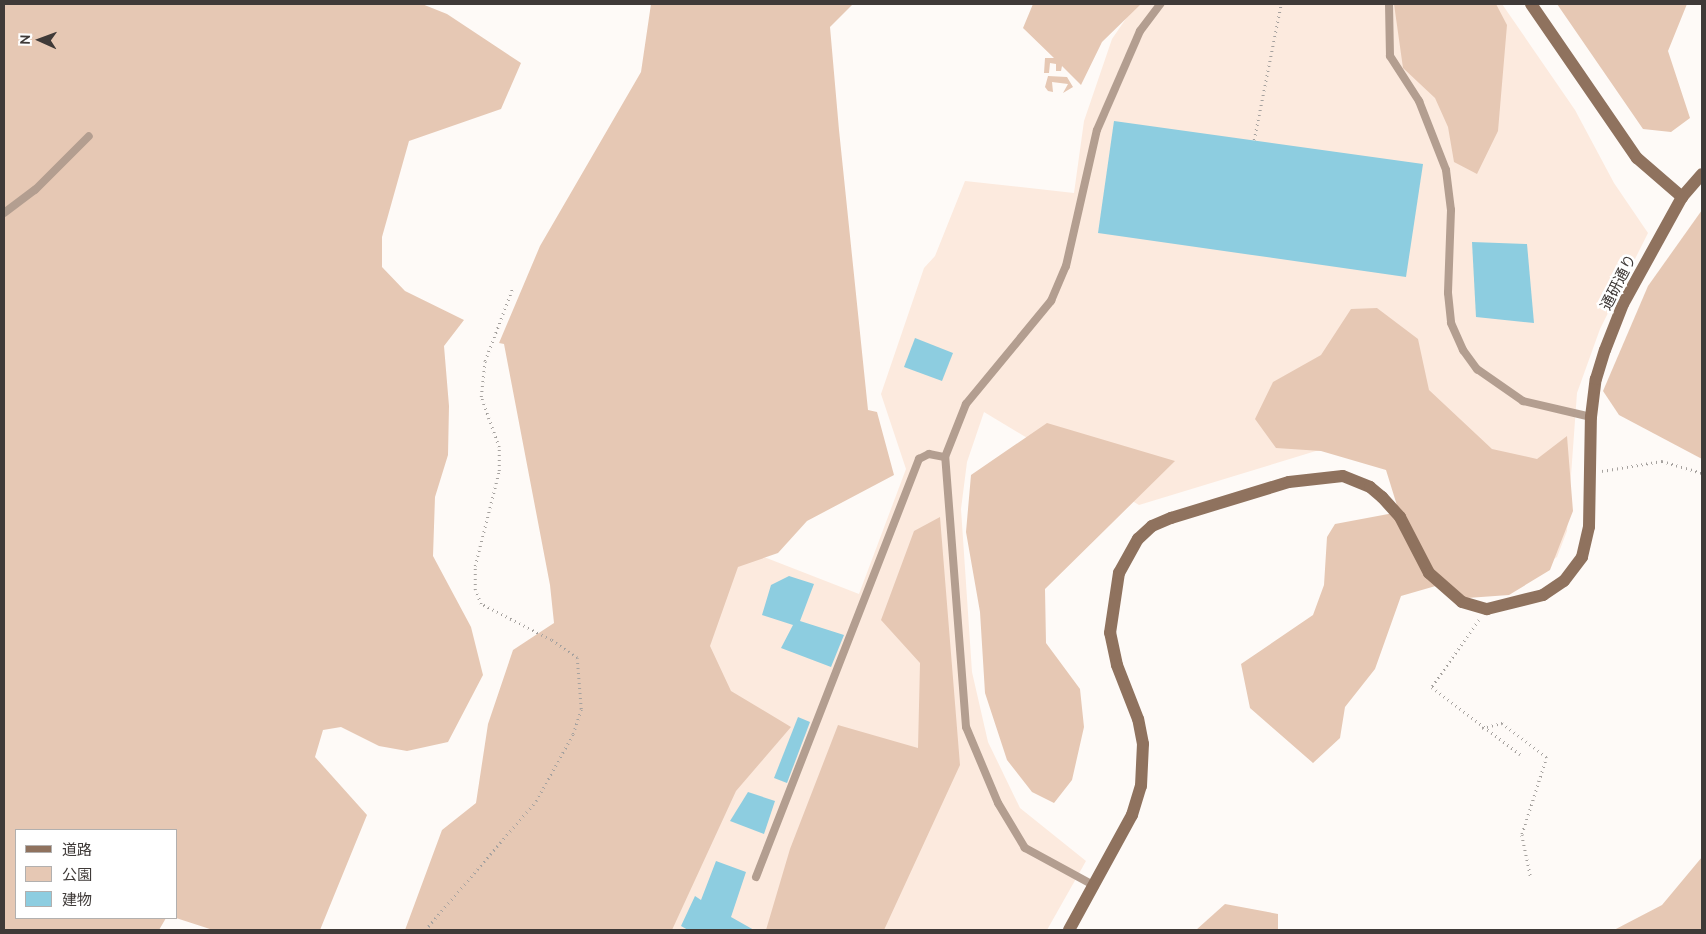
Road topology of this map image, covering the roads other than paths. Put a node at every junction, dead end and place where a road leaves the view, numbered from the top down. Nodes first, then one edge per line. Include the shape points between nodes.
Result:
1 (1160, 4) edge
2 (1389, 4) edge
3 (1531, 4) edge
4 (89, 136) dead end
5 (1702, 174) edge
6 (1682, 197) junction
7 (4, 213) edge
8 (1591, 417) junction
9 (945, 457) junction
10 (756, 877) dead end
11 (1094, 886) junction
12 (1069, 930) edge

1 - 9 lane via 1140,31 1097,130 1066,266 1051,301 966,404
2 - 8 lane via 1390,56 1419,101 1446,170 1451,210 1448,294 1452,323 1463,350 1477,369 1523,401
3 - 6 street via 1637,158
4 - 7 lane via 35,190
5 - 6 street, 通研通り
6 - 8 street, 通研通り via 1623,304 1596,379
8 - 11 street, 通研通り via 1589,526 1582,557 1564,581 1543,595 1487,609 1462,602 1429,573 1400,517 1382,497 1370,487 1343,476 1289,482 1152,526 1138,539 1119,573 1110,633 1117,665 1138,718 1143,744 1141,786 1132,815
9 - 10 lane via 929,454 919,459
9 - 11 lane via 966,727 998,804 1025,848
11 - 12 street

